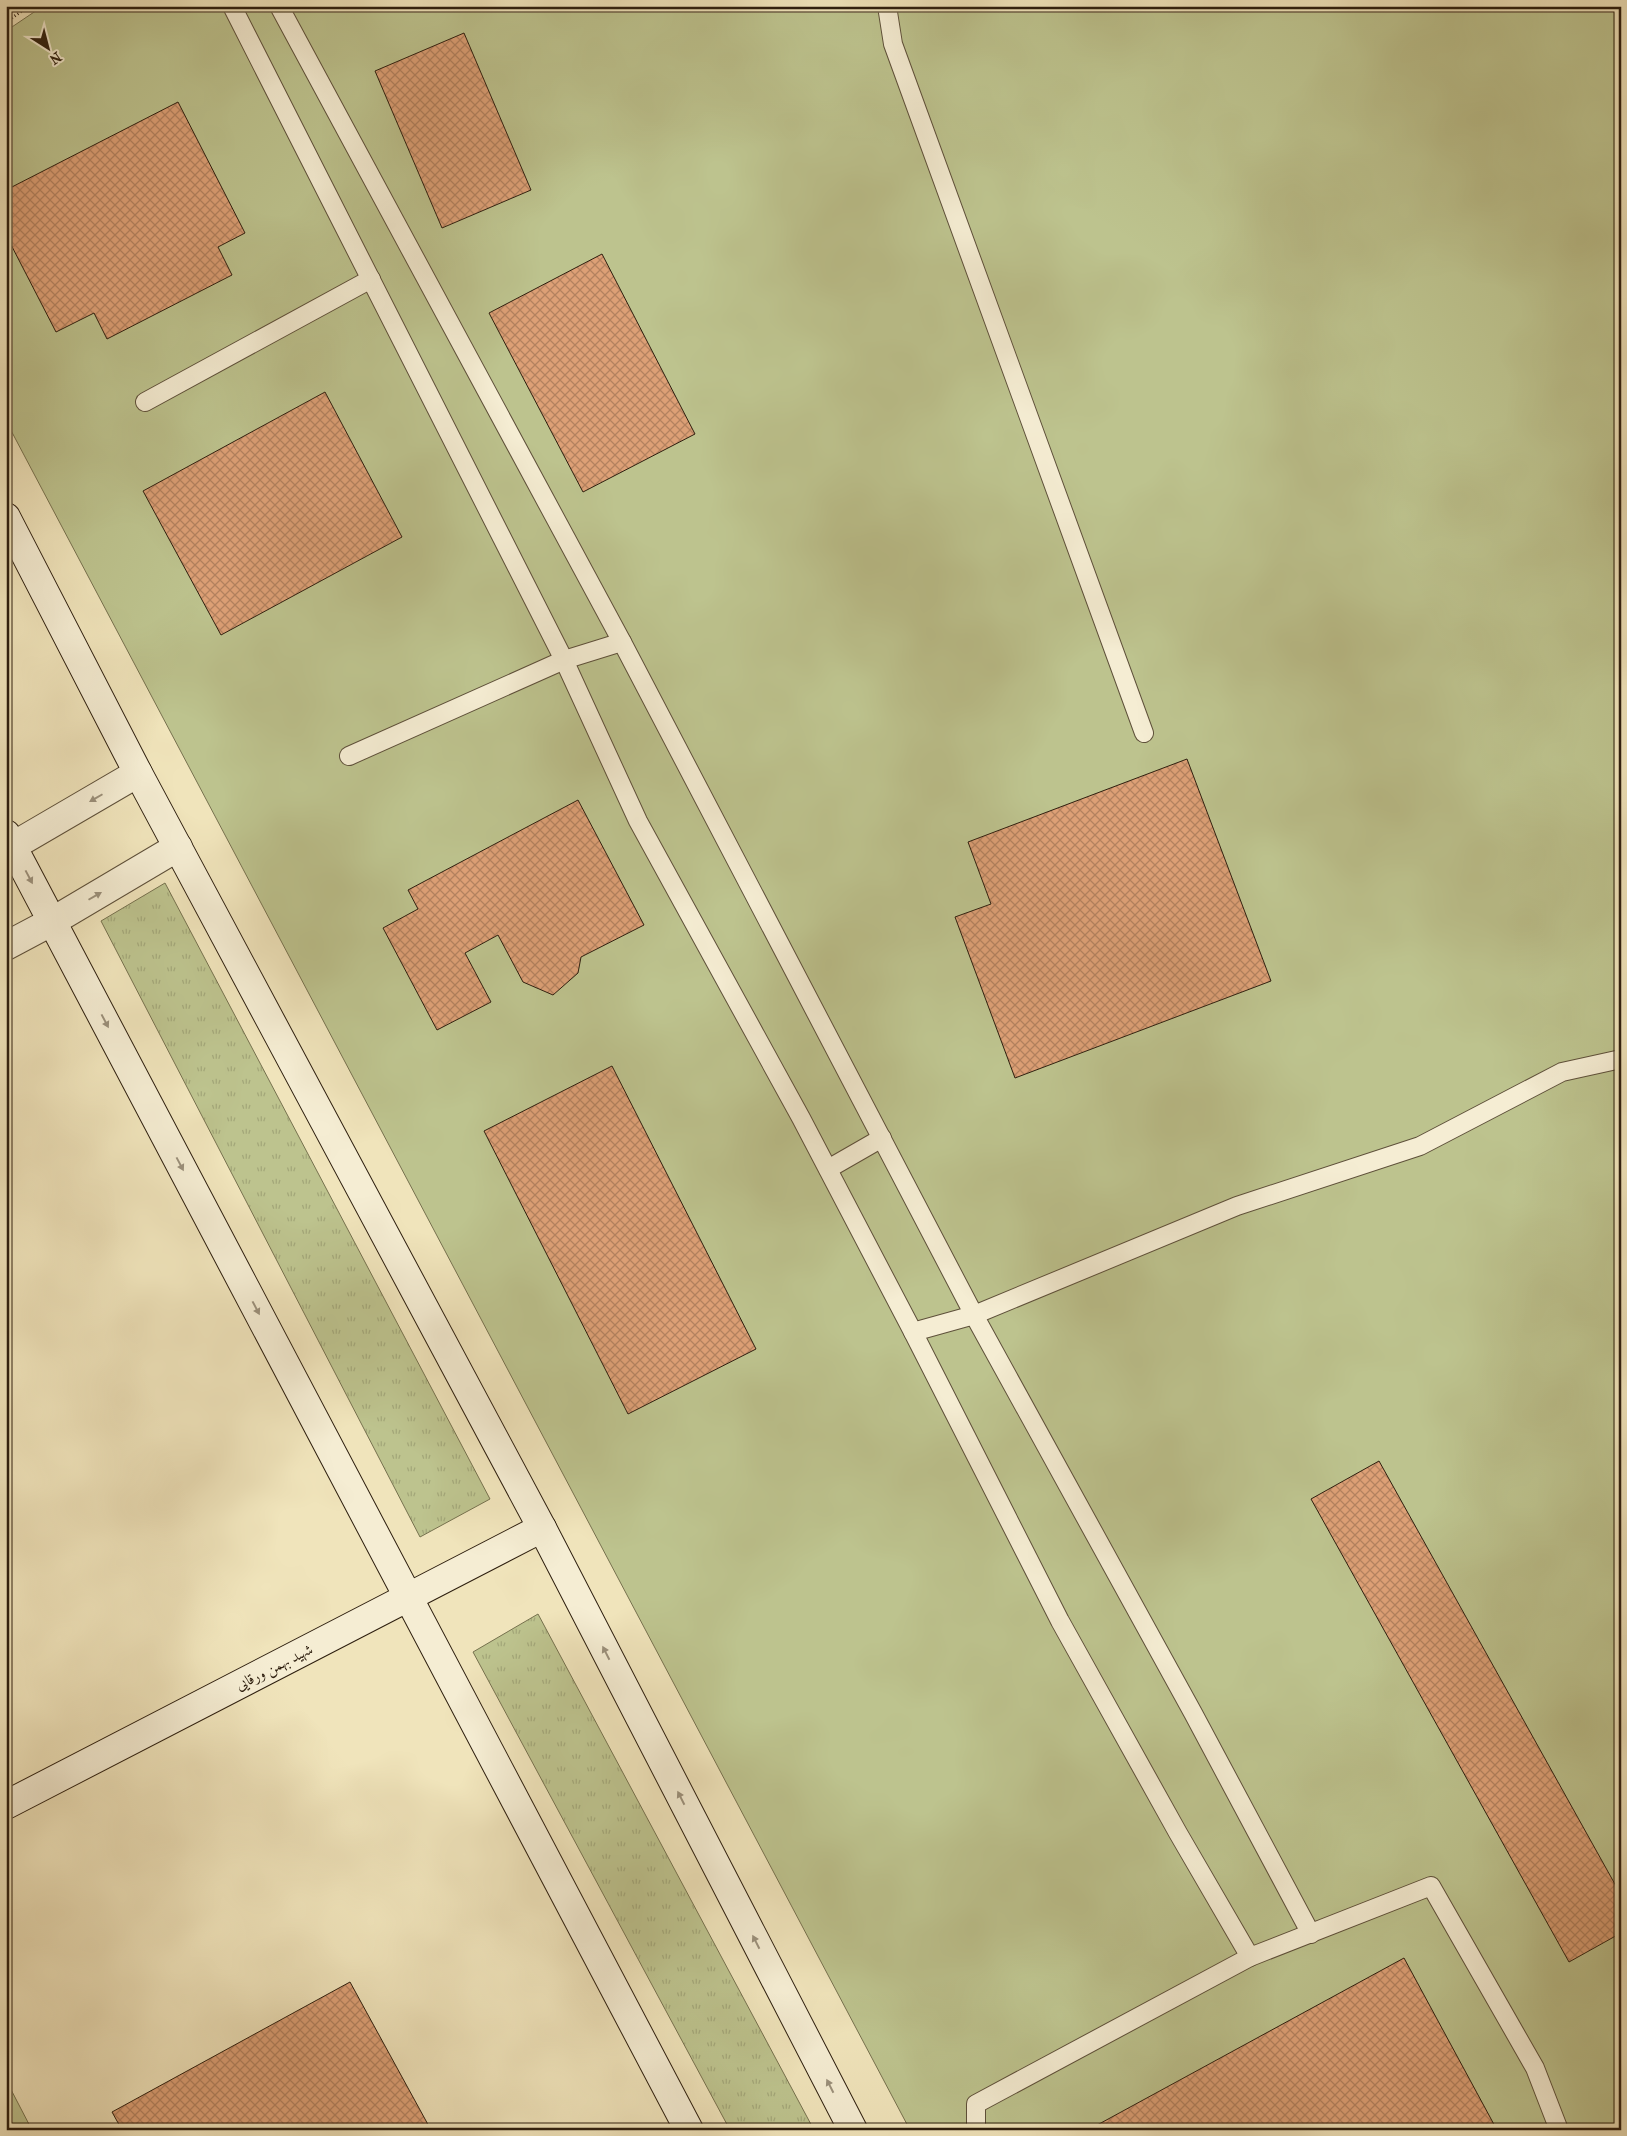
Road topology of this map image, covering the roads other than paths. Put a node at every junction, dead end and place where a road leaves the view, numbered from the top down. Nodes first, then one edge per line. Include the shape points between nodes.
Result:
1 (232, 6) edge
2 (279, 6) edge
3 (887, 6) edge
4 (371, 279) junction
5 (145, 402) dead end
6 (6, 517) edge
7 (622, 642) junction
8 (564, 660) junction
9 (1144, 733) dead end
10 (349, 756) dead end
11 (138, 773) junction
12 (9, 844) edge
13 (178, 847) junction
14 (53, 921) junction
15 (6, 946) edge
16 (1621, 1059) edge
17 (882, 1138) junction
18 (828, 1170) junction
19 (974, 1315) junction
20 (913, 1332) junction
21 (542, 1528) junction
22 (408, 1598) junction
23 (6, 1805) edge
24 (1311, 1934) junction
25 (1250, 1957) junction
26 (688, 2130) edge
27 (853, 2130) edge
28 (976, 2130) edge
29 (1559, 2130) edge

1 - 4 lane
2 - 7 lane
3 - 9 lane via 893,44
4 - 5 lane
4 - 8 lane
6 - 11 street
7 - 8 lane
7 - 17 lane
8 - 10 lane
8 - 18 lane via 638,821
11 -> 12 street
11 - 13 street
12 -> 14 street
14 -> 13 street
13 - 21 street
14 - 15 street
14 -> 22 street
16 - 19 lane via 1562,1072 1420,1146 1236,1206
17 - 18 lane
17 - 19 lane
18 - 20 lane
19 - 20 lane
19 - 24 lane via 1189,1704
20 - 25 lane via 1060,1621
21 - 22 street, شهید بهمن ورقایی
27 -> 21 street
22 - 23 street, شهید بهمن ورقایی
22 - 26 street
24 - 25 lane
24 - 29 lane via 1431,1886 1535,2068
25 - 28 lane via 976,2104

